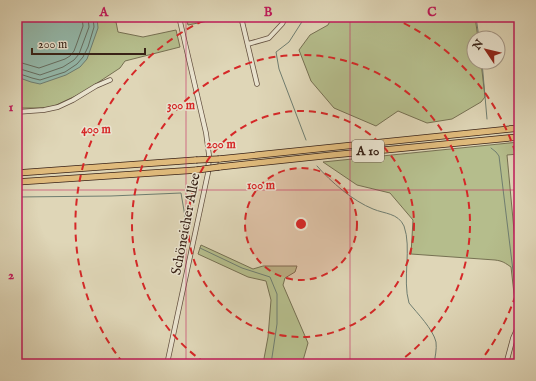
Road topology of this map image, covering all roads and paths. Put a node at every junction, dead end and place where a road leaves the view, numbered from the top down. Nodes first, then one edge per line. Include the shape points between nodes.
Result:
1 (178, 17) edge
2 (241, 17) edge
3 (286, 17) edge
4 (248, 44) junction
5 (110, 80) dead end
6 (257, 84) dead end
7 (17, 112) edge
8 (519, 128) edge
9 (519, 137) edge
10 (17, 173) edge
11 (17, 182) edge
12 (517, 329) dead end
13 (167, 364) edge
14 (506, 364) edge

1 - 13 street, Schöneicher Allee via 204,119 208,167
2 - 4 street
3 - 4 street via 270,38
4 - 6 street
5 - 7 street via 58,107
8 - 10 highway, A 10, bridge via 219,159
9 - 11 highway, A 10, bridge via 197,170
12 - 14 street

